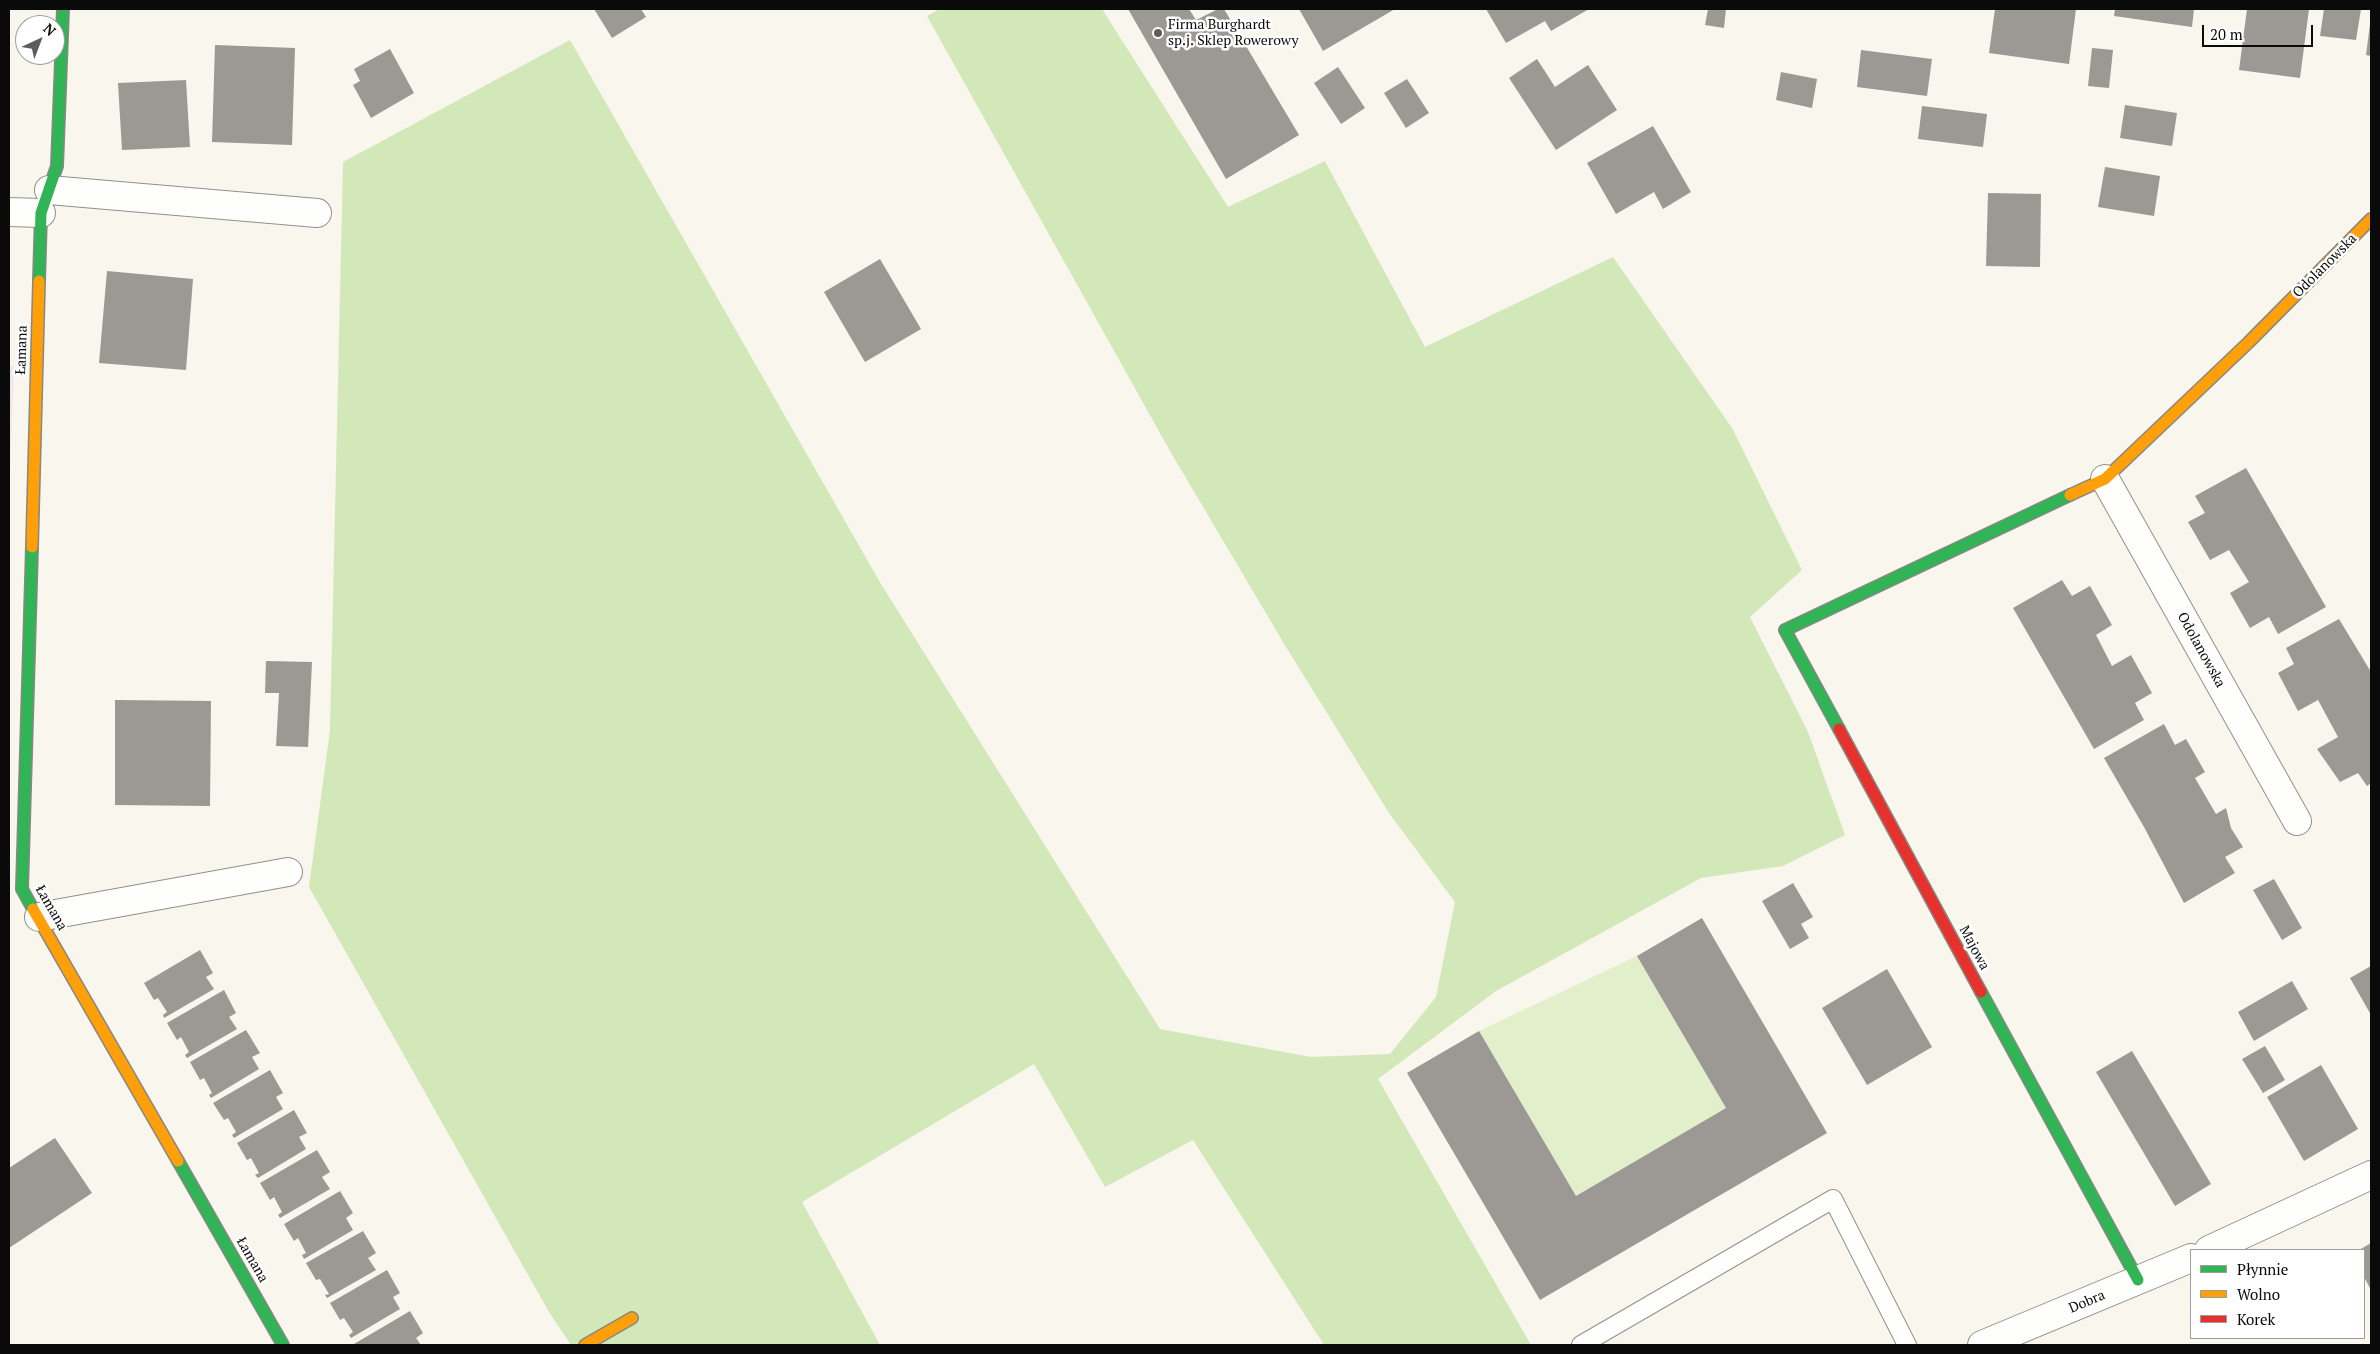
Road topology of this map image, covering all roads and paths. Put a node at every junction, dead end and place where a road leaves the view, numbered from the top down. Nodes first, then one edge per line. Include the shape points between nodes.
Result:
1 (63, 9) edge
2 (45, 202) junction
3 (9, 212) edge
4 (317, 213) dead end
5 (2371, 219) edge
6 (2105, 479) junction
7 (1785, 630) joint
8 (2297, 820) dead end
9 (288, 872) dead end
10 (39, 917) junction
11 (2371, 1175) edge
12 (2211, 1249) edge
13 (2190, 1258) edge
14 (2138, 1280) junction
15 (632, 1318) dead end
16 (283, 1345) edge
17 (585, 1345) edge
18 (1581, 1345) edge
19 (1907, 1345) edge
20 (1982, 1345) edge

1 - 2 street, Łamana via 57,166
2 - 3 street
2 - 4 street
2 - 10 street, Łamana via 22,889
5 - 6 street, Odolanowska via 2248,343
6 - 7 street, Odolanowska
6 - 8 street, Odolanowska
7 - 14 street, Majowa
9 - 10 street
10 - 16 street, Łamana
11 - 12 street
13 - 14 street, Dobra
14 - 20 street, Dobra
15 - 17 street
18 - 19 lane via 1833,1199

